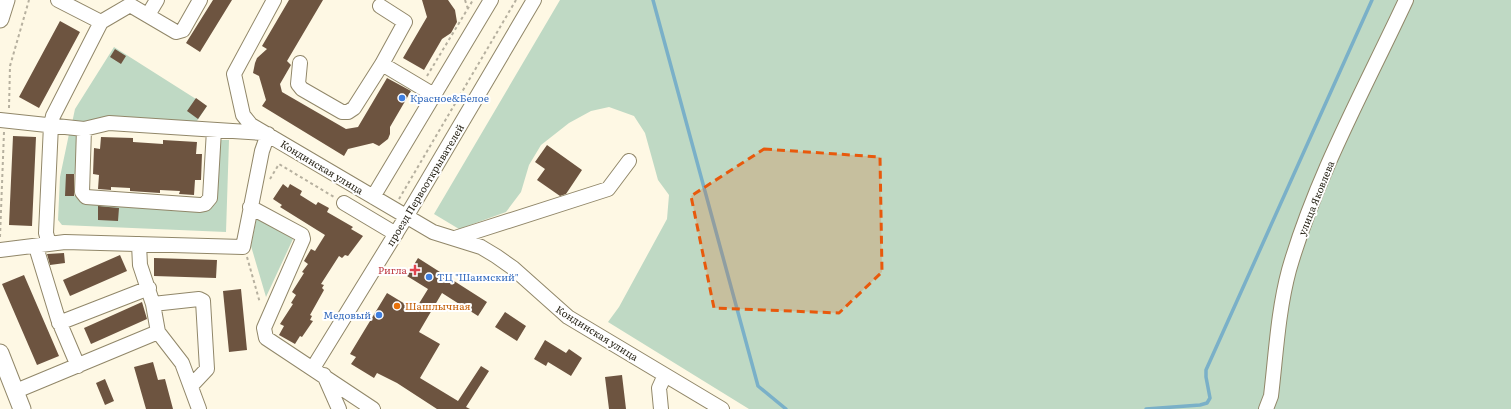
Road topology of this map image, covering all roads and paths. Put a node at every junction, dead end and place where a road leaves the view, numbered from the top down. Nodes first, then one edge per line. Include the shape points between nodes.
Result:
1 (6, 0) edge
2 (29, 0) edge
3 (157, 0) edge
4 (200, 0) edge
5 (274, 0) edge
6 (464, 0) edge
7 (473, 0) edge
8 (491, 0) edge
9 (516, 0) edge
10 (534, 0) edge
11 (1406, 0) edge
12 (66, 2) edge
13 (132, 3) edge
14 (380, 6) dead end
15 (468, 9) junction
16 (148, 15) junction
17 (0, 19) edge
18 (101, 22) junction
19 (300, 63) dead end
20 (382, 64) junction
21 (420, 87) junction
22 (434, 95) junction
23 (4, 120) edge
24 (51, 125) junction
25 (249, 128) junction
26 (84, 129) junction
27 (214, 130) junction
28 (268, 134) junction
29 (629, 161) dead end
30 (268, 182) dead end
31 (373, 197) junction
32 (344, 203) joint
33 (250, 206) junction
34 (392, 209) junction
35 (406, 217) junction
36 (396, 234) junction
37 (455, 238) junction
38 (0, 241) edge
39 (139, 244) junction
40 (42, 245) junction
41 (243, 247) junction
42 (0, 250) edge
43 (148, 288) junction
44 (153, 304) junction
45 (261, 305) dead end
46 (60, 323) junction
47 (158, 332) junction
48 (0, 353) edge
49 (78, 366) junction
50 (319, 371) junction
51 (665, 375) junction
52 (191, 386) junction
53 (16, 391) junction
54 (22, 409) edge
55 (199, 409) edge
56 (339, 409) edge
57 (373, 409) edge
58 (661, 409) edge
59 (722, 409) edge
60 (1266, 409) edge

1 - 17 main road
2 - 23 path via 10,66
3 - 16 street
4 - 16 street via 183,30 179,32
5 - 25 street via 234,74 243,115
6 - 15 path
7 - 15 path
8 - 22 street
9 - 34 path
10 - 35 street, проезд Первооткрывателей
11 - 60 street, улица Яковлева via 1337,146 1300,237 1283,298 1271,396
12 - 18 street
13 - 16 street
13 - 18 street
14 - 20 street via 405,22
15 - 21 path
18 - 24 street via 53,116
19 - 20 street via 298,84 302,89 342,112 354,108
20 - 21 street
21 - 22 street
22 - 31 street
23 - 24 street
23 - 38 path
24 - 26 street
24 - 40 street via 46,233
25 - 27 street
25 - 28 street, Кондинская улица
26 - 27 street via 109,123
26 - 27 street via 82,192 86,197 200,205 205,204 210,198
28 - 31 street, Кондинская улица
28 - 33 street
29 - 37 street via 608,189
30 - 32 path via 279,164
31 - 34 street, Кондинская улица
32 - 36 street
33 - 41 street
33 - 50 street via 302,235 302,243 264,332 266,338
34 - 35 street, Кондинская улица
35 - 36 street, проезд Первооткрывателей
35 - 37 street, Кондинская улица via 433,232
36 - 50 street, проезд Первооткрывателей
37 - 51 street, Кондинская улица via 481,247 496,256 568,317
39 - 40 street via 78,242
39 - 41 street
39 - 43 street via 140,265
40 - 42 street
40 - 46 street
41 - 45 path
43 - 44 street
43 - 46 street
44 - 47 street
44 - 52 street via 199,299 203,301 207,369
46 - 49 street
47 - 49 street
47 - 52 street via 177,355
48 - 53 main road
49 - 53 street
50 - 56 street
50 - 57 street
51 - 58 street via 660,388
51 - 59 street, Кондинская улица
52 - 55 street
53 - 54 main road

